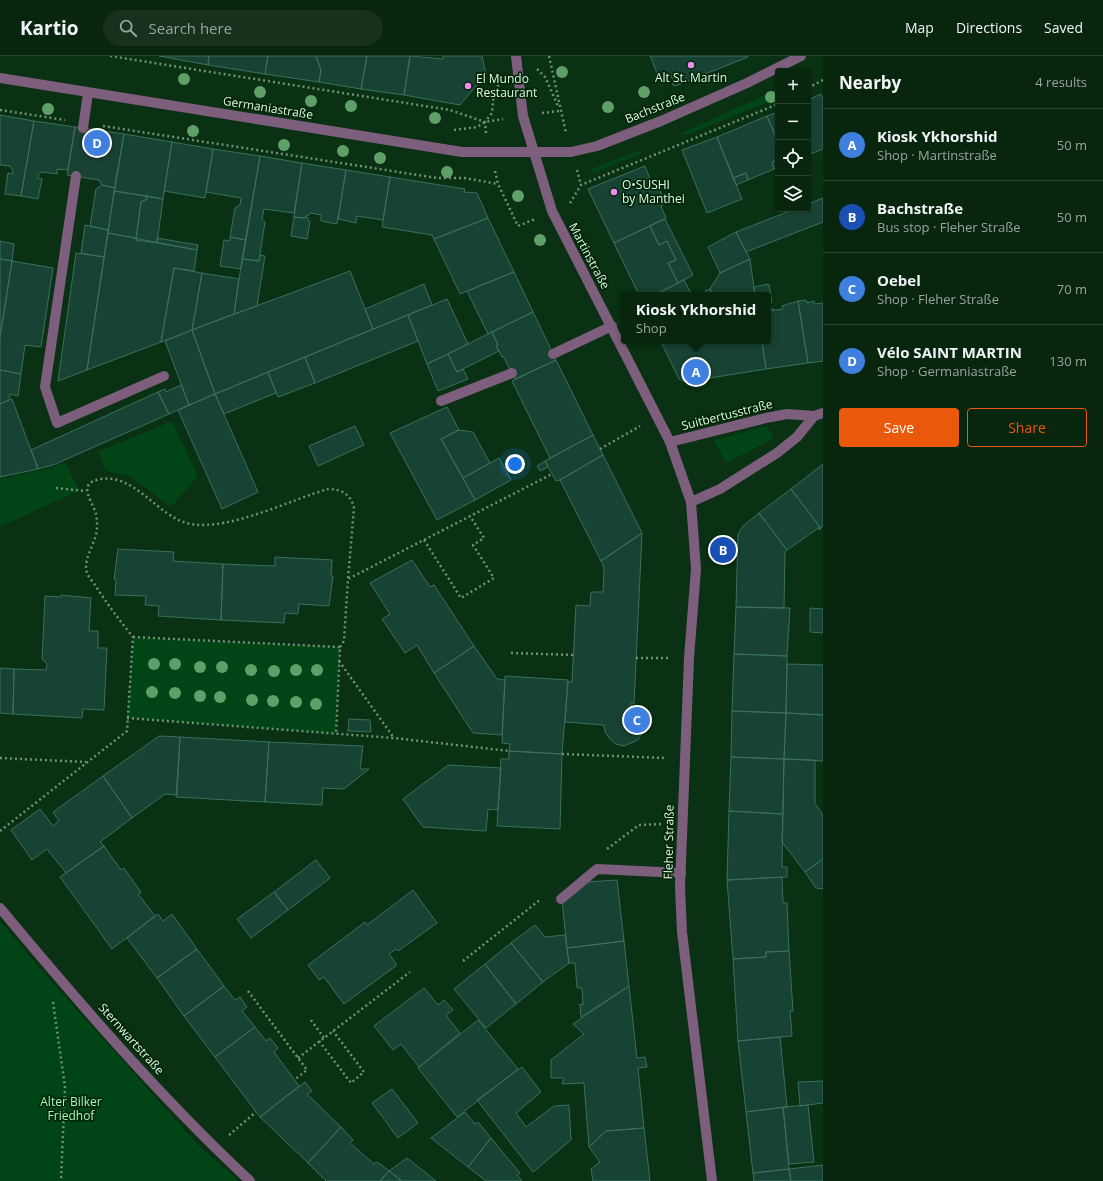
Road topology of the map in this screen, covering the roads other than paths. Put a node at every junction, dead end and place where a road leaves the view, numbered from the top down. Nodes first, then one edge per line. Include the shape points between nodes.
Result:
1 (516, 56) edge
2 (801, 56) edge
3 (0, 78) edge
4 (88, 93) junction
5 (84, 125) road end
6 (534, 152) junction
7 (76, 176) dead end
8 (612, 326) junction
9 (553, 354) dead end
10 (512, 373) dead end
11 (164, 376) dead end
12 (441, 401) dead end
13 (819, 414) edge
14 (670, 442) junction
15 (691, 502) junction
16 (681, 873) junction
17 (561, 899) dead end
18 (0, 908) edge
19 (250, 1181) edge
20 (712, 1181) edge

1 - 6 street, Martinstraße via 523,116
2 - 6 street, Bachstraße via 718,96 597,146 571,152
3 - 4 street, Germaniastraße
4 - 5 street
4 - 6 street, Germaniastraße via 462,152
6 - 8 street, Martinstraße via 561,233
7 - 11 street via 45,387 57,423
8 - 9 street
8 - 14 street, Martinstraße
10 - 12 street
13 - 14 street, Suitbertusstraße via 780,415
13 - 15 street, Suitbertusstraße via 777,453 720,489
14 - 15 street, Martinstraße
15 - 16 street, Fleher Straße via 696,570 684,758
16 - 17 street via 597,869
16 - 20 street, Fleher Straße via 682,932
18 - 19 street, Sternwartstraße via 103,1029 214,1148

